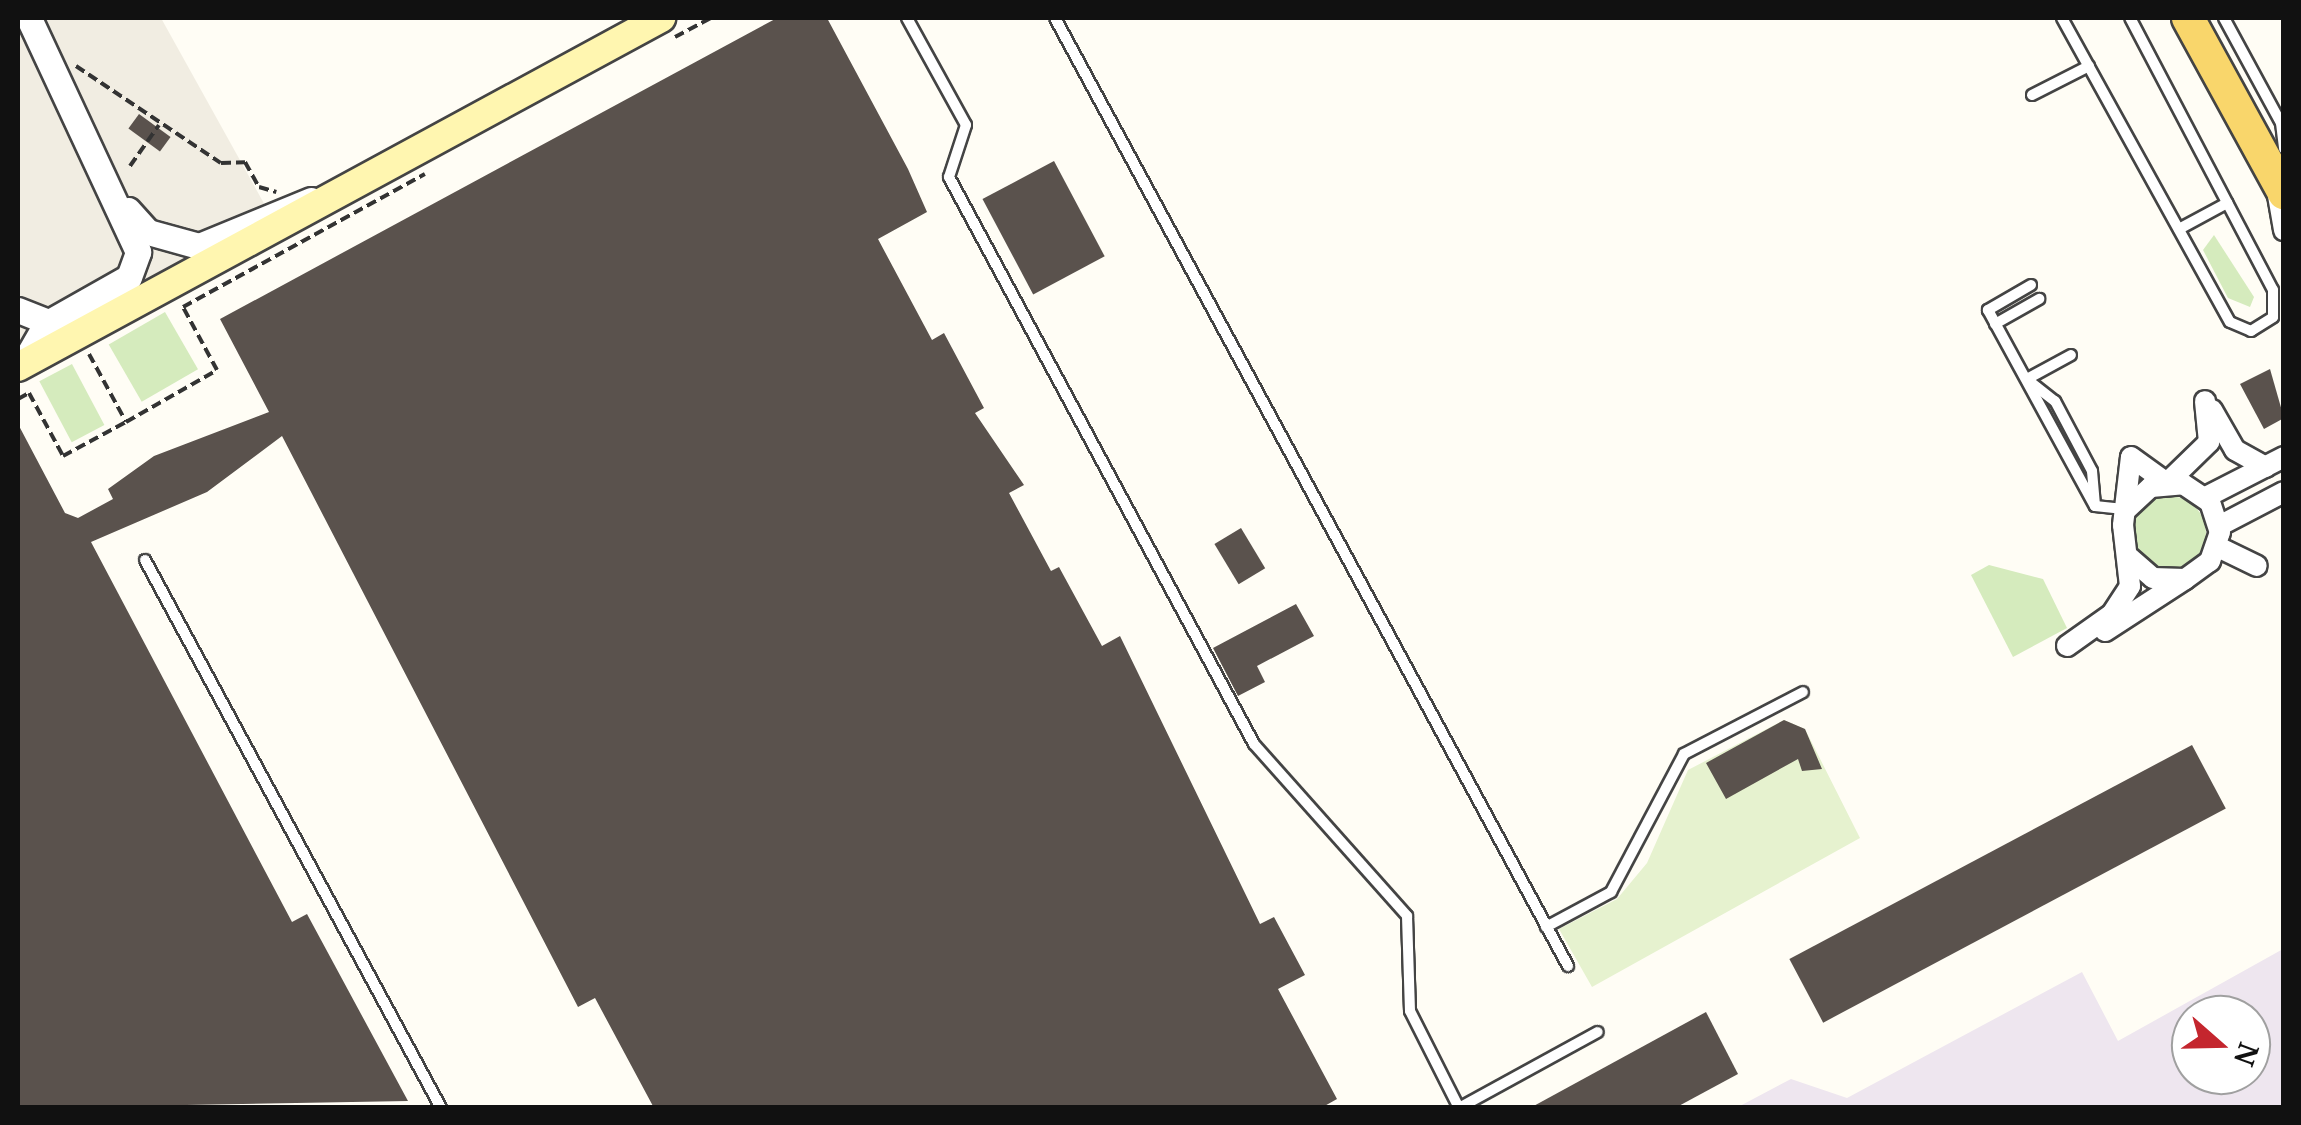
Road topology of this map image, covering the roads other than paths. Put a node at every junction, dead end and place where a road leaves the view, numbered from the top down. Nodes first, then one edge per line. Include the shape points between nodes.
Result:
1 (661, 18) edge
2 (907, 18) edge
3 (1055, 18) edge
4 (2062, 18) edge
5 (2130, 18) edge
6 (2188, 18) edge
7 (2224, 18) edge
8 (26, 28) edge
9 (2089, 66) junction
10 (2032, 95) dead end
11 (2281, 173) edge
12 (326, 196) junction
13 (2228, 203) junction
14 (122, 204) junction
15 (2179, 229) junction
16 (2284, 230) edge
17 (2031, 285) dead end
18 (2039, 299) dead end
19 (18, 310) edge
20 (46, 324) junction
21 (1996, 324) junction
22 (86, 342) junction
23 (2071, 355) dead end
24 (20, 366) edge
25 (2027, 380) junction
26 (2275, 462) edge
27 (2167, 483) junction
28 (2284, 492) edge
29 (2206, 497) junction
30 (2127, 510) junction
31 (2218, 537) junction
32 (2129, 557) junction
33 (146, 560) dead end
34 (2257, 566) dead end
35 (2201, 577) junction
36 (1803, 692) dead end
37 (1546, 926) junction
38 (1568, 966) dead end
39 (1598, 1032) dead end
40 (442, 1108) edge
41 (1459, 1108) edge

1 - 12 main road
2 - 41 lane via 966,125 949,177 1254,744 1407,916 1410,1011
3 - 37 lane
4 - 9 lane
5 - 13 lane
6 - 11 main road
7 - 11 lane via 2281,123
8 - 14 street
9 - 10 lane
9 - 15 lane
11 - 16 street
12 - 14 street via 199,246 148,232
12 - 22 main road
13 - 15 lane
13 - 15 lane via 2273,290 2273,318 2250,331 2230,322
14 - 20 street via 138,252 130,277
17 - 21 lane via 1988,310
18 - 21 lane
19 - 20 street
20 - 22 street
20 - 24 street
21 - 25 lane
22 - 24 main road
23 - 25 lane
25 - 30 lane via 2055,400 2092,472 2095,506
26 - 27 street via 2236,450 2204,401 2208,442
26 - 29 street
27 - 29 street
27 - 30 street
27 - 30 street via 2131,457
28 - 31 street
29 - 31 street
30 - 32 street
31 - 34 street
31 - 35 street
32 - 35 street via 2153,578
32 - 35 street via 2124,602 2067,646
33 - 40 lane
36 - 37 lane via 1684,754 1611,892
37 - 38 lane
39 - 41 lane

